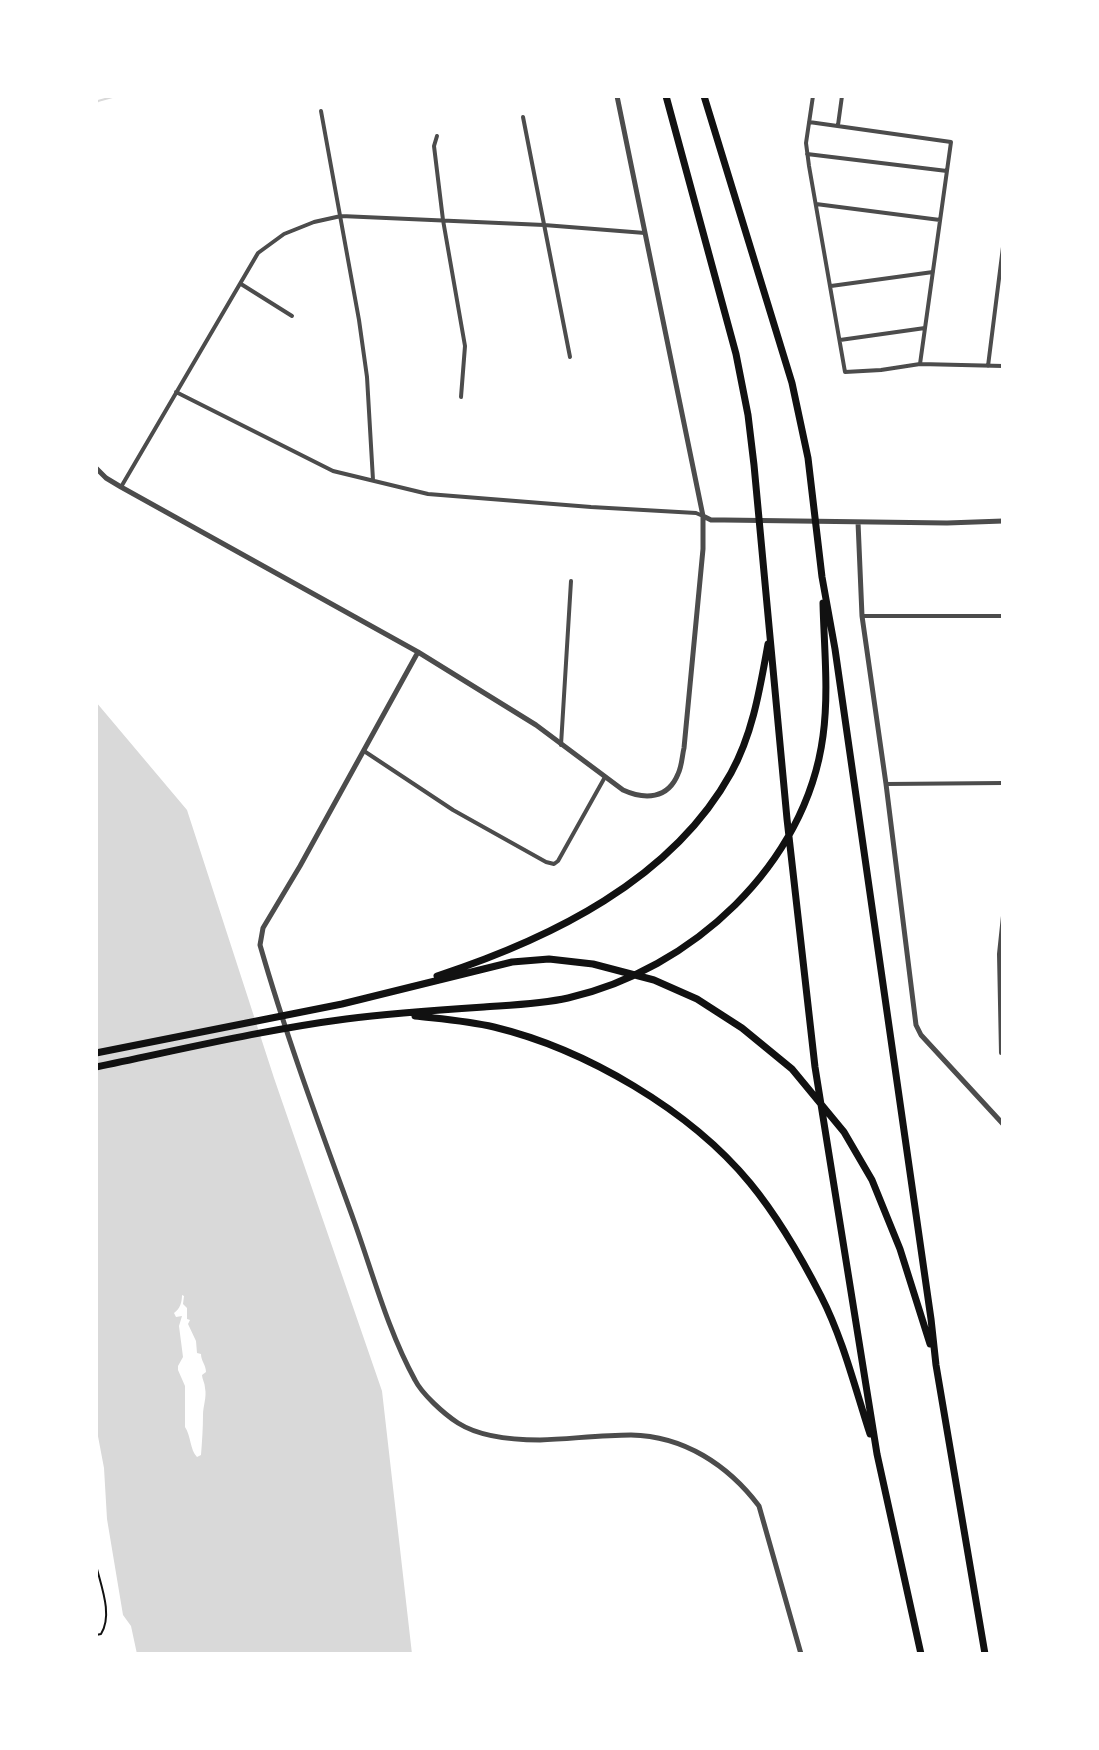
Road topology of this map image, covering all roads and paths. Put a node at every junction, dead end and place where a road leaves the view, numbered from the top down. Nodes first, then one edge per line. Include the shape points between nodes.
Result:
1 (617, 96) edge
2 (666, 96) edge
3 (704, 96) edge
4 (813, 96) edge
5 (842, 96) edge
6 (321, 111) dead end
7 (523, 117) dead end
8 (809, 122) junction
9 (838, 125) junction
10 (437, 136) dead end
11 (807, 154) junction
12 (947, 171) junction
13 (816, 204) junction
14 (341, 216) junction
15 (443, 220) junction
16 (940, 220) junction
17 (544, 225) junction
18 (645, 233) junction
19 (1003, 247) edge
20 (933, 272) junction
21 (241, 284) junction
22 (831, 286) junction
23 (292, 316) dead end
24 (925, 328) junction
25 (840, 340) junction
26 (570, 357) dead end
27 (920, 364) junction
28 (988, 366) junction
29 (1003, 366) edge
30 (176, 392) junction
31 (461, 397) dead end
32 (96, 468) edge
33 (373, 480) junction
34 (121, 487) junction
35 (703, 516) junction
36 (1003, 521) edge
37 (858, 522) junction
38 (822, 577) junction
39 (571, 581) dead end
40 (862, 616) junction
41 (1003, 616) edge
42 (769, 638) junction
43 (418, 652) junction
44 (561, 745) junction
45 (364, 751) junction
46 (605, 777) junction
47 (1003, 783) edge
48 (886, 784) junction
49 (1003, 916) edge
50 (377, 995) junction
51 (393, 1014) junction
52 (96, 1053) edge
53 (1001, 1053) edge
54 (96, 1067) edge
55 (1003, 1124) edge
56 (936, 1365) junction
57 (877, 1454) junction
58 (96, 1565) edge
59 (96, 1635) edge
60 (801, 1654) edge
61 (921, 1654) edge
62 (985, 1654) edge

1 - 18 street
2 - 42 highway via 742,385
3 - 38 highway via 792,383 808,458
4 - 8 street
5 - 9 street
6 - 14 street
7 - 17 street
8 - 9 street
8 - 11 street
9 - 12 street via 951,142
10 - 15 street
11 - 12 street
11 - 13 street
12 - 16 street
13 - 16 street
13 - 22 street
14 - 15 street
14 - 21 street via 284,234 258,253
14 - 33 street via 367,377
15 - 17 street
15 - 31 street via 465,346
16 - 20 street
17 - 18 street
17 - 26 street
18 - 35 street
19 - 28 street
20 - 22 street
20 - 24 street
21 - 23 street
21 - 30 street
22 - 25 street
24 - 25 street
24 - 27 street
25 - 27 street via 845,372
27 - 28 street
28 - 29 street
30 - 33 street via 333,471
30 - 34 street
32 - 34 street
33 - 35 street via 428,494
34 - 43 street
35 - 37 street
35 - 46 street via 679,773 668,789 651,797 638,797
36 - 37 street
37 - 40 street
38 - 51 highway via 827,696 816,768 793,827 747,893 664,960 597,989 522,1004
38 - 56 highway
39 - 44 street
40 - 41 street
40 - 48 street
42 - 50 highway via 748,735 731,773 677,844 606,900 565,923 474,963
42 - 57 highway via 815,1067
43 - 44 street
43 - 45 street
44 - 46 street
45 - 46 street via 453,810 554,864
45 - 60 street via 263,928 260,945 291,1048 416,1383 457,1422 494,1436 638,1436 694,1449 714,1460 759,1506
47 - 48 street
48 - 55 street via 916,1025
49 - 53 street
50 - 52 highway
50 - 56 highway via 512,962 549,959 654,980 742,1028 792,1069 844,1132 872,1180
51 - 54 highway
51 - 57 highway via 493,1027 539,1040 636,1087 716,1148 778,1221 823,1299
56 - 62 highway
57 - 61 highway
58 - 59 path via 106,1625

